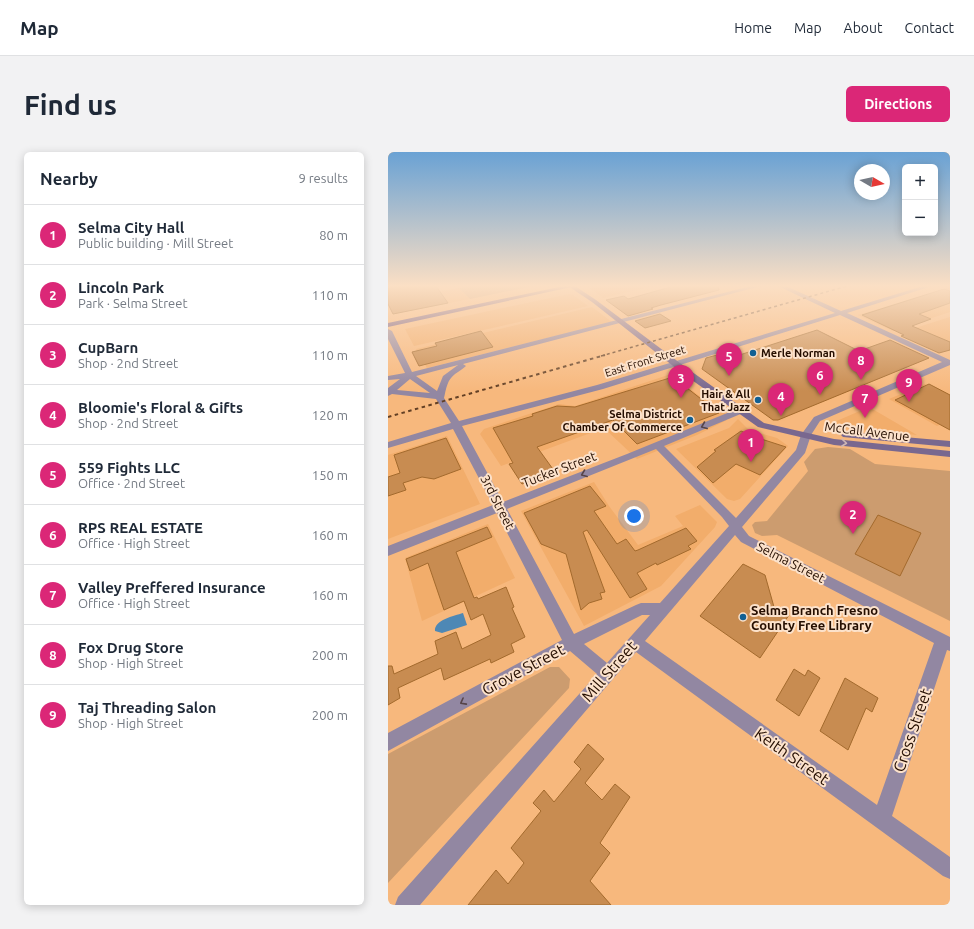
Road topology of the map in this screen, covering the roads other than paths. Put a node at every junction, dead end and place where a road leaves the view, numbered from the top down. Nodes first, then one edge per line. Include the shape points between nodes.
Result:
1 (406, 321) edge
2 (620, 321) joint
3 (818, 321) edge
4 (858, 321) edge
5 (388, 325) edge
6 (388, 331) edge
7 (474, 359) junction
8 (950, 362) edge
9 (676, 364) junction
10 (410, 375) junction
11 (388, 378) edge
12 (389, 392) edge
13 (440, 397) junction
14 (740, 411) junction
15 (456, 424) junction
16 (806, 435) junction
17 (950, 444) edge
18 (388, 445) edge
19 (657, 445) junction
20 (950, 454) edge
21 (500, 507) junction
22 (736, 527) junction
23 (388, 551) edge
24 (663, 609) junction
25 (634, 642) junction
26 (947, 642) edge
27 (571, 643) junction
28 (607, 674) junction
29 (388, 742) edge
30 (881, 820) junction
31 (950, 869) edge
32 (406, 905) edge

1 - 5 main road
2 - 7 street
2 - 9 main road
3 - 9 street, East Front Street
4 - 8 street
6 - 10 street, 3rd Street
7 - 10 street
7 - 13 street via 447,376
8 - 16 street, Mill Street via 817,419
9 - 14 main road
9 - 15 street, East Front Street via 600,387
10 - 11 street
10 - 12 street
10 - 13 street, 3rd Street
12 - 13 street
13 - 15 street, 3rd Street
14 - 16 main road via 761,425
14 -> 19 street, Tucker Street
15 - 18 street, East Front Street
15 - 21 street, 3rd Street
16 - 17 main road, McCall Avenue via 833,434
16 -> 20 main road, McCall Avenue via 834,442
16 - 22 street, Mill Street via 801,451
19 -> 21 street, Tucker Street
19 - 22 street, Selma Street
21 - 23 street, Tucker Street
21 - 27 street, 3rd Street
22 - 24 street, Mill Street
22 - 26 street, Selma Street via 745,539
24 - 25 street, Mill Street
24 - 27 street, Grove Street via 641,609
25 - 28 street, Mill Street
25 - 30 street, Keith Street
26 - 30 street, Cross Street
27 - 28 street, 3rd Street
27 -> 29 street, Grove Street
28 - 32 street, Mill Street
30 - 31 street, Keith Street

